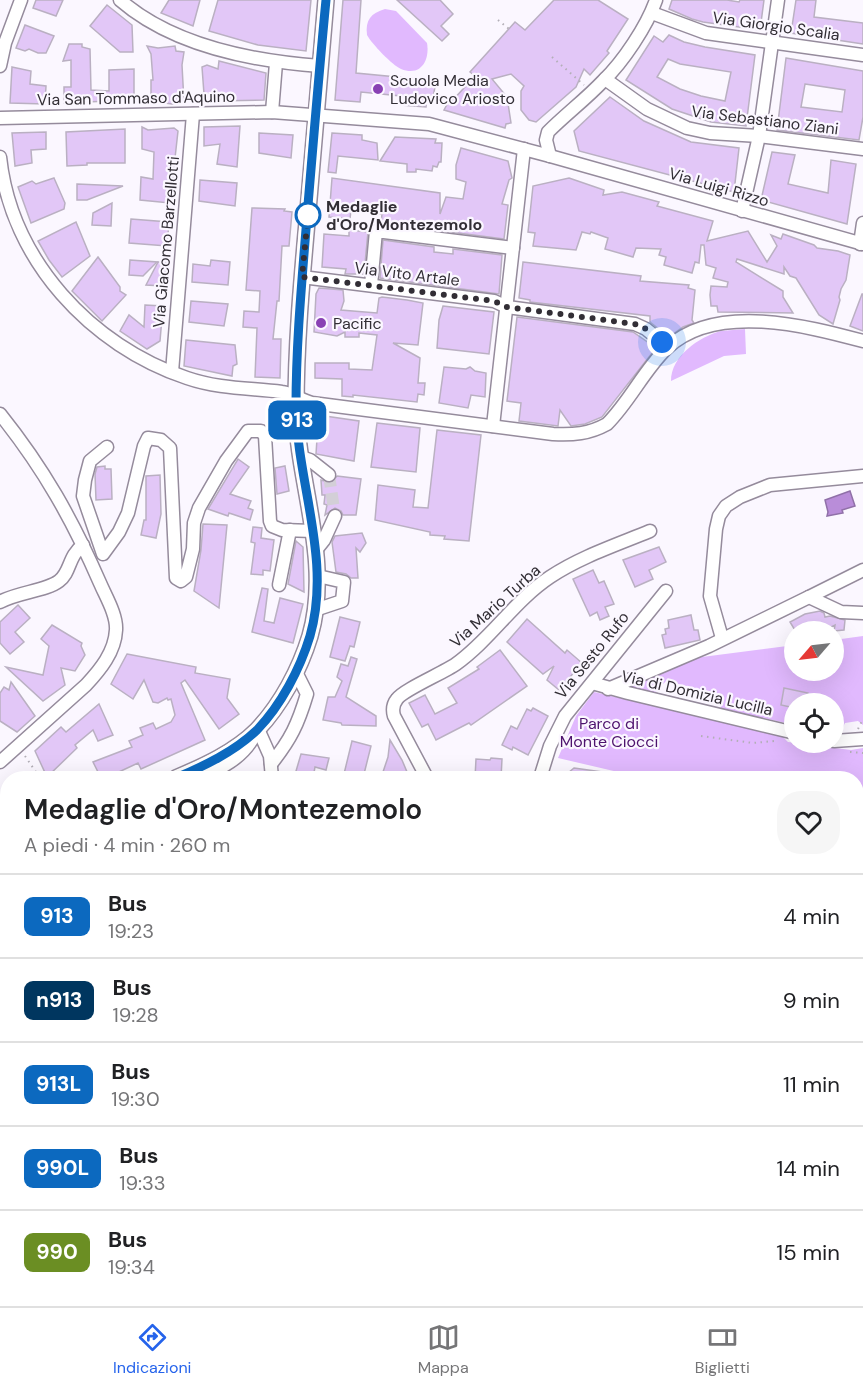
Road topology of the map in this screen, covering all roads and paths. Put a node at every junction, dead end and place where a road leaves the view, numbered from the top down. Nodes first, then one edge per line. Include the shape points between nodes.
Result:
1 (21, 0) edge
2 (120, 0) edge
3 (326, 0) edge
4 (656, 0) edge
5 (778, 0) edge
6 (651, 13) junction
7 (498, 20) dead end
8 (508, 29) dead end
9 (772, 41) junction
10 (863, 55) edge
11 (552, 57) dead end
12 (276, 63) junction
13 (0, 66) edge
14 (320, 66) junction
15 (605, 79) junction
16 (579, 81) dead end
17 (272, 112) junction
18 (193, 114) junction
19 (316, 115) junction
20 (0, 118) edge
21 (759, 135) junction
22 (520, 148) junction
23 (863, 149) edge
24 (550, 156) junction
25 (0, 157) edge
26 (742, 211) junction
27 (863, 223) edge
28 (861, 244) edge
29 (513, 248) junction
30 (302, 277) junction
31 (371, 285) junction
32 (507, 307) junction
33 (863, 341) edge
34 (668, 347) junction
35 (172, 372) junction
36 (296, 397) junction
37 (0, 414) edge
38 (493, 426) junction
39 (107, 447) dead end
40 (301, 457) junction
41 (329, 475) dead end
42 (863, 476) edge
43 (335, 516) tunnel mouth
44 (290, 530) junction
45 (313, 531) junction
46 (650, 531) dead end
47 (82, 545) junction
48 (316, 550) junction
49 (863, 570) edge
50 (318, 576) junction
51 (279, 585) dead end
52 (666, 591) dead end
53 (809, 597) junction
54 (5, 599) edge
55 (315, 610) junction
56 (863, 613) edge
57 (722, 638) junction
58 (296, 672) junction
59 (592, 683) junction
60 (608, 689) junction
61 (258, 729) junction
62 (784, 730) edge
63 (701, 736) dead end
64 (863, 739) edge
65 (777, 740) dead end
66 (844, 740) edge
67 (18, 746) junction
68 (0, 762) edge
69 (35, 771) edge
70 (189, 771) edge
71 (212, 771) edge
72 (271, 771) edge
73 (273, 771) edge
74 (423, 771) edge
75 (542, 771) edge

1 - 13 street
2 - 12 street via 148,20 195,42
3 - 14 main road
4 - 6 street
5 - 9 street
6 - 9 street, Via Giorgio Scalia via 706,33
6 - 15 street
7 - 8 path
9 - 10 street, Via Giorgio Scalia
9 - 21 street
11 - 16 path
12 - 14 street
12 - 17 street
14 - 19 main road
15 - 21 street, Via Sebastiano Ziani via 647,109 687,128
15 - 24 street via 550,130 546,140
17 - 18 street, Via San Tommaso d'Aquino
17 - 19 street, Via San Tommaso d'Aquino
18 - 20 street, Via San Tommaso d'Aquino
18 - 35 street, Via Giacomo Barzellotti
19 - 22 street via 429,124
19 - 30 main road
21 - 23 street, Via Sebastiano Ziani
21 - 26 street
22 - 24 street, Via Luigi Rizzo
22 - 29 street
24 - 26 street, Via Luigi Rizzo
25 - 35 street via 5,188 18,225 53,283 106,337 148,363
26 - 28 street, Via Luigi Rizzo
27 - 28 street
29 - 31 street via 376,231
29 - 32 street
30 - 31 street, Via Vito Artale
30 - 36 main road
31 - 32 street, Via Vito Artale via 494,301
32 - 34 street, Via Vito Artale via 635,324
32 - 38 street
33 - 34 street via 795,324 752,322 709,326
34 - 38 street via 612,418 595,430 563,435
35 - 36 street via 213,385 286,392
36 - 38 street via 312,403
36 - 40 main road
37 - 47 street via 46,477
39 - 44 street via 90,460 83,496 103,554 128,513 148,438 161,440 170,448 176,578 181,581 186,577 199,508 248,431 261,431 265,436 272,526
40 - 41 street
40 - 45 main road
42 - 57 street via 770,485 726,506 716,529 710,596
43 - 48 street
44 - 45 street
44 - 51 street
45 - 48 main road
46 - 74 street, Via Mario Turba via 549,578 455,664 398,696 393,716
47 - 54 street via 57,582
47 - 67 street via 116,622 116,634 102,667 86,686
48 - 50 main road
49 - 53 street
50 - 55 main road
50 - 55 street via 344,582 342,601
52 - 59 street, Via Sesto Rufo
53 - 56 street via 841,612
53 - 57 street
55 - 58 main road
57 - 60 street
58 - 61 main road
58 - 73 street via 307,694 295,715 290,740
59 - 60 street, Via di Domizia Lucilla
59 - 75 street, Via Sesto Rufo via 562,719
60 - 62 street, Via di Domizia Lucilla
61 - 70 main road via 235,747
61 - 71 street via 240,754
61 - 72 street via 268,750
63 - 65 path via 753,742
64 - 66 street
67 - 68 street
67 - 69 path

